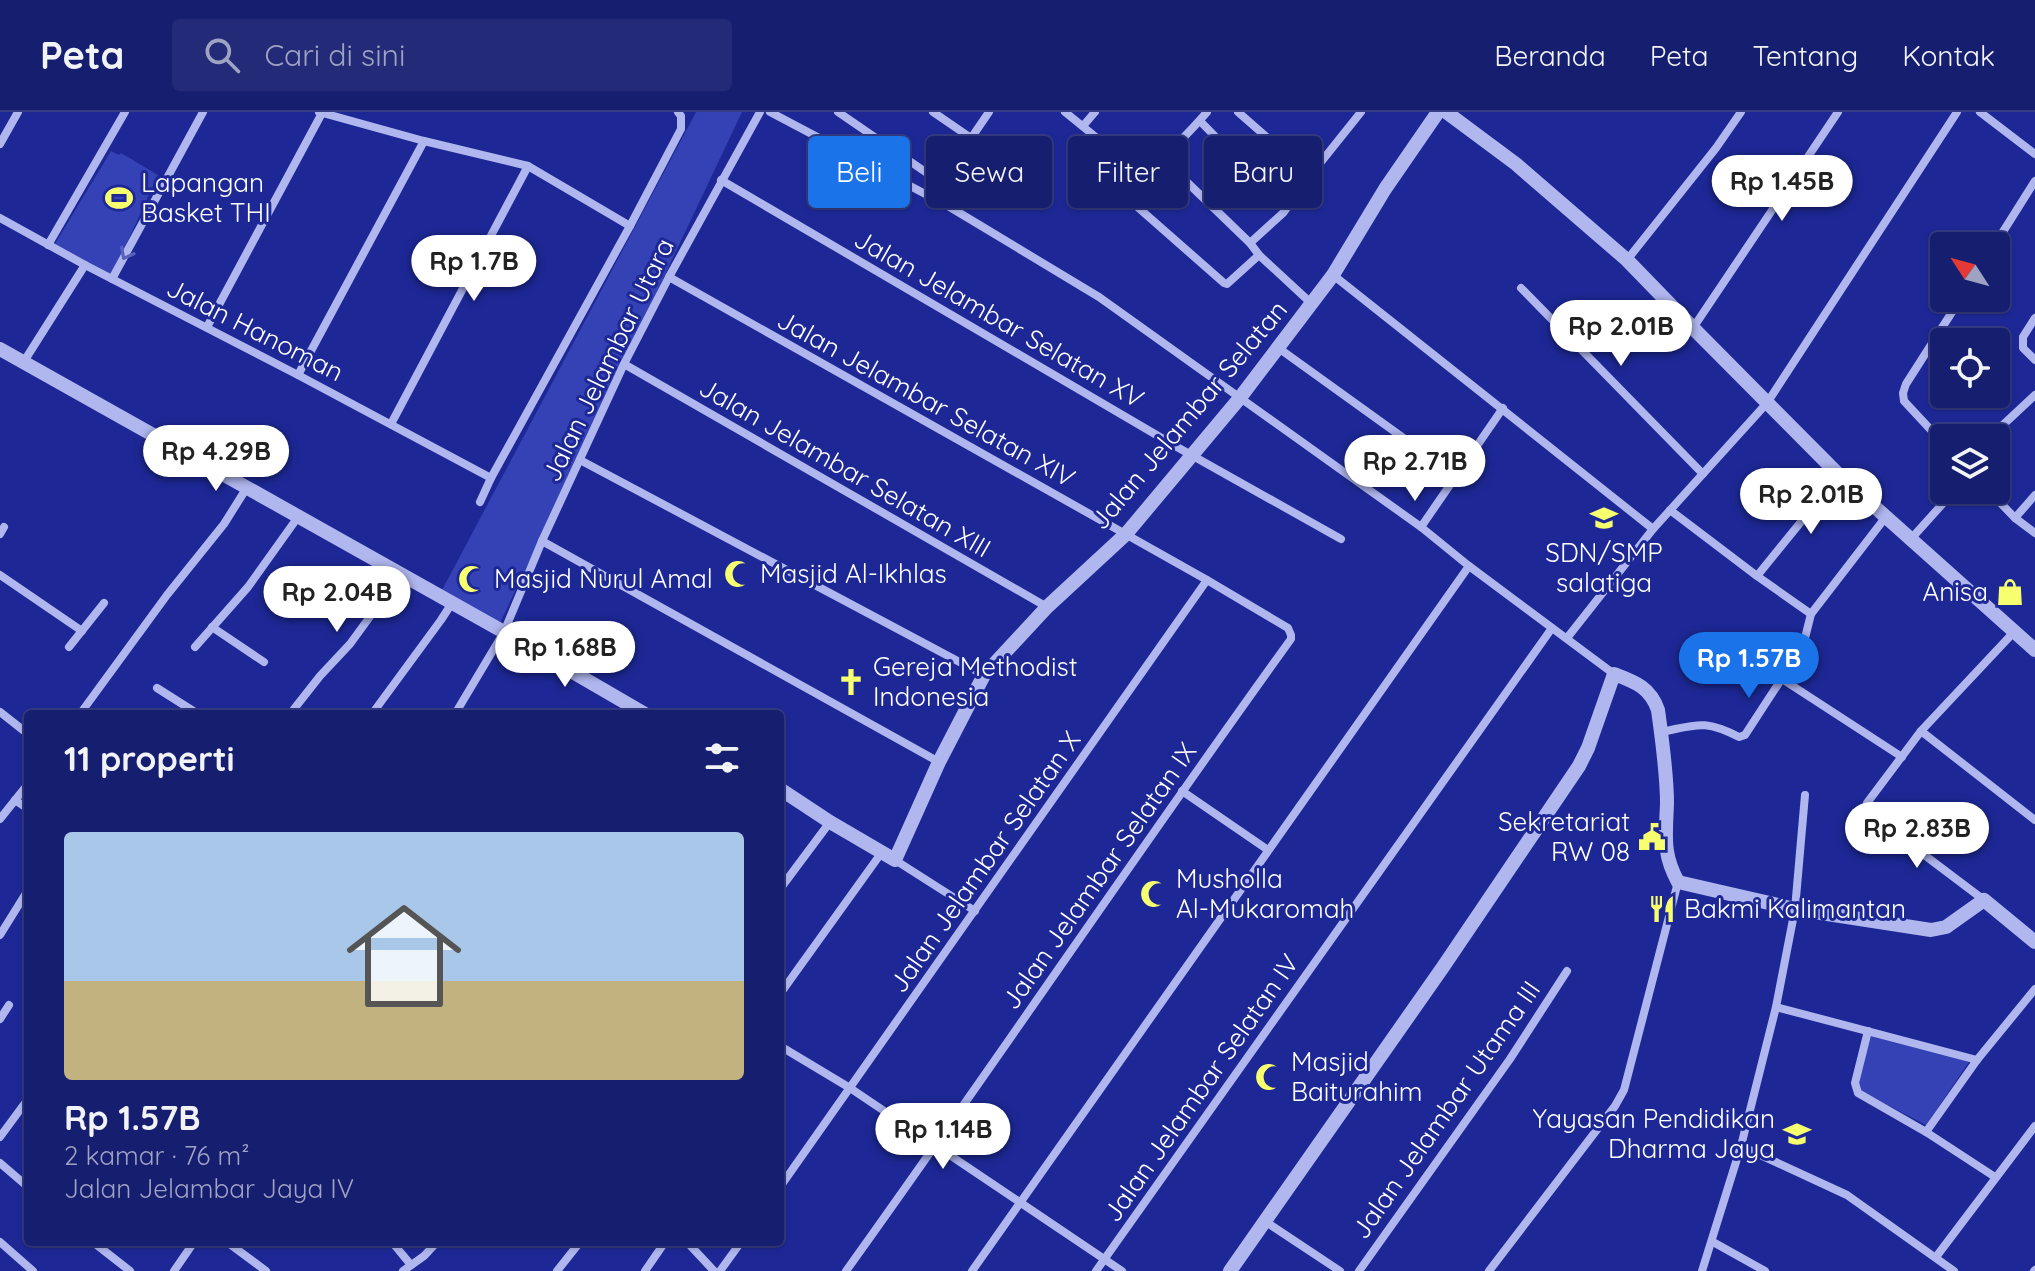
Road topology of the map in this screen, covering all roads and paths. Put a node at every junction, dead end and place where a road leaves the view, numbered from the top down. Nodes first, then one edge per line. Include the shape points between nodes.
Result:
1 (18, 112) edge
2 (125, 112) edge
3 (203, 112) edge
4 (760, 112) edge
5 (770, 112) edge
6 (838, 112) edge
7 (933, 112) edge
8 (989, 112) edge
9 (1065, 112) edge
10 (1095, 112) edge
11 (1207, 112) edge
12 (1238, 112) edge
13 (1361, 112) edge
14 (1438, 112) edge
15 (1446, 112) edge
16 (1741, 112) edge
17 (1838, 112) edge
18 (1957, 112) edge
19 (1980, 112) edge
20 (320, 113) edge
21 (679, 114) edge
22 (1200, 121) junction
23 (1083, 126) junction
24 (968, 136) edge
25 (972, 136) edge
26 (1095, 136) edge
27 (1185, 136) edge
28 (424, 141) junction
29 (0, 144) edge
30 (2035, 154) edge
31 (528, 166) junction
32 (926, 172) edge
33 (721, 180) junction
34 (2035, 181) edge
35 (1188, 183) edge
36 (926, 194) edge
37 (951, 208) edge
38 (1139, 208) edge
39 (0, 218) edge
40 (630, 226) junction
41 (2003, 232) edge
42 (1250, 243) junction
43 (48, 245) junction
44 (1259, 255) junction
45 (1627, 260) junction
46 (85, 265) junction
47 (1333, 275) junction
48 (669, 277) junction
49 (112, 279) junction
50 (1521, 288) dead end
51 (1312, 304) junction
52 (1952, 312) edge
53 (2035, 318) edge
54 (207, 327) junction
55 (1693, 328) junction
56 (1277, 347) junction
57 (2, 355) edge
58 (2035, 360) edge
59 (23, 363) junction
60 (624, 364) junction
61 (298, 375) junction
62 (2035, 395) edge
63 (1239, 399) junction
64 (1767, 403) junction
65 (1503, 408) junction
66 (391, 424) junction
67 (2004, 424) edge
68 (1930, 429) edge
69 (1193, 456) junction
70 (580, 460) junction
71 (1703, 474) junction
72 (1455, 475) junction
73 (1839, 475) junction
74 (491, 478) junction
75 (246, 489) junction
76 (2035, 495) edge
77 (480, 502) dead end
78 (1942, 504) edge
79 (2002, 504) edge
80 (1670, 510) junction
81 (298, 517) junction
82 (1885, 518) junction
83 (2015, 518) junction
84 (1421, 527) junction
85 (1653, 529) junction
86 (2035, 533) edge
87 (1126, 534) junction
88 (1341, 539) dead end
89 (1910, 540) junction
90 (542, 541) junction
91 (1469, 566) junction
92 (401, 574) junction
93 (0, 575) edge
94 (1757, 576) junction
95 (1207, 580) junction
96 (104, 603) dead end
97 (452, 603) junction
98 (1047, 607) junction
99 (1811, 614) junction
100 (212, 627) junction
101 (1288, 628) joint
102 (1552, 628) junction
103 (82, 631) junction
104 (504, 632) junction
105 (2014, 632) junction
106 (1567, 638) junction
107 (69, 647) dead end
108 (195, 647) dead end
109 (2035, 650) edge
110 (264, 662) dead end
111 (1614, 674) junction
112 (984, 675) junction
113 (1782, 679) junction
114 (157, 688) dead end
115 (294, 709) dead end
116 (83, 710) edge
117 (192, 710) edge
118 (375, 710) edge
119 (461, 710) edge
120 (638, 710) edge
121 (0, 712) edge
122 (24, 731) edge
123 (1921, 731) junction
124 (1661, 732) junction
125 (1902, 757) junction
126 (939, 762) junction
127 (24, 789) edge
128 (1182, 791) junction
129 (784, 792) edge
130 (1805, 795) dead end
131 (15, 800) junction
132 (24, 806) edge
133 (0, 818) edge
134 (2035, 820) edge
135 (830, 822) junction
136 (1268, 850) junction
137 (889, 856) junction
138 (1678, 882) junction
139 (784, 884) edge
140 (24, 896) edge
141 (1984, 900) junction
142 (1795, 909) junction
143 (975, 911) junction
144 (0, 935) edge
145 (2035, 942) edge
146 (1567, 971) dead end
147 (784, 989) edge
148 (2035, 989) edge
149 (9, 1005) dead end
150 (1776, 1007) junction
151 (0, 1019) edge
152 (1868, 1031) junction
153 (784, 1048) edge
154 (1977, 1060) junction
155 (850, 1088) junction
156 (24, 1104) edge
157 (2035, 1126) edge
158 (1926, 1132) junction
159 (0, 1137) edge
160 (936, 1146) junction
161 (1741, 1146) junction
162 (0, 1163) edge
163 (1995, 1177) junction
164 (784, 1181) edge
165 (24, 1184) edge
166 (1020, 1203) junction
167 (1266, 1222) junction
168 (0, 1242) edge
169 (1713, 1242) junction
170 (98, 1246) edge
171 (191, 1246) edge
172 (232, 1246) edge
173 (395, 1246) edge
174 (433, 1246) edge
175 (577, 1246) edge
176 (662, 1246) edge
177 (691, 1246) edge
178 (738, 1246) edge
179 (1936, 1257) junction
180 (1105, 1258) junction
181 (411, 1265) junction
182 (33, 1271) edge
183 (130, 1271) edge
184 (174, 1271) edge
185 (266, 1271) edge
186 (403, 1271) edge
187 (557, 1271) edge
188 (645, 1271) edge
189 (714, 1271) edge
190 (720, 1271) edge
191 (846, 1271) edge
192 (972, 1271) edge
193 (1096, 1271) edge
194 (1122, 1271) edge
195 (1230, 1271) edge
196 (1340, 1271) edge
197 (1359, 1271) edge
198 (1489, 1271) edge
199 (1702, 1271) edge
200 (1765, 1271) edge
201 (1954, 1271) edge

1 - 29 street
2 - 43 street
3 -> 49 street
4 - 33 street, Jalan Jelambar Utara
5 - 36 street
6 - 32 street
7 - 24 street
8 - 25 street
9 - 23 street
10 - 23 street
11 - 22 street
12 - 13 street via 1309,171
14 - 47 street, Jalan Jelambar Selatan
15 - 45 street via 1516,164
16 - 45 street
17 - 55 street
18 - 64 street
19 - 30 street
20 - 28 street
20 - 54 street
21 - 40 street via 681,129
22 - 27 street
22 - 42 street via 1286,209
23 - 26 street
28 - 31 street
28 - 61 street
31 - 40 street
31 - 66 street
33 - 48 street, Jalan Jelambar Utara
33 - 69 street, Jalan Jelambar Selatan XV
34 - 41 street
35 - 42 street
37 - 63 street via 1099,297
38 - 44 street via 1224,283
39 - 43 street, Jalan Hanoman
40 - 74 street
42 - 44 street
43 - 46 street, Jalan Hanoman
44 - 51 street
45 - 55 street
46 - 49 street, Jalan Hanoman
46 - 59 street
47 - 51 street, Jalan Jelambar Selatan
47 - 65 street
48 - 60 street, Jalan Jelambar Utara
48 - 87 street, Jalan Jelambar Selatan XIV
49 - 54 street, Jalan Hanoman
50 - 71 street
51 - 56 street, Jalan Jelambar Selatan
52 - 68 street via 1903,393 1904,401
53 - 58 street via 2023,337 2023,348
54 - 61 street, Jalan Hanoman
55 - 64 street
56 - 63 street, Jalan Jelambar Selatan
56 - 72 street
57 - 59 street
59 - 75 street
60 - 70 street, Jalan Jelambar Utara
60 - 98 street, Jalan Jelambar Selatan XIII
61 - 66 street, Jalan Hanoman
62 - 67 street
63 - 69 street, Jalan Jelambar Selatan
63 - 84 street
64 - 71 street
64 - 73 street
65 - 72 street
65 - 85 street
66 - 74 street, Jalan Hanoman
69 - 87 street, Jalan Jelambar Selatan
69 - 88 street, Jalan Jelambar Selatan XV
70 - 90 street, Jalan Jelambar Utara
70 - 112 street
71 - 80 street
72 - 84 street
73 - 82 street
73 - 94 street
74 - 77 street
75 - 81 street
75 - 116 street
76 - 83 street
78 - 89 street
79 - 83 street
80 - 85 street
80 - 94 street
81 - 92 street
81 - 100 street
82 - 89 street
82 - 99 street
83 - 86 street
84 - 91 street
85 - 106 street
87 - 95 street, Jalan Jelambar Selatan XIV
87 - 98 street, Jalan Jelambar Selatan
89 - 105 street
90 - 104 street, Jalan Jelambar Utara
90 - 126 street
91 - 102 street
91 - 136 street
92 - 97 street
92 - 115 street
93 - 103 street
94 - 99 street
95 - 101 street, Jalan Jelambar Selatan XIV
95 - 143 street, Jalan Jelambar Selatan X
96 - 103 street
97 - 104 street
97 - 118 street
98 - 112 street, Jalan Jelambar Selatan
99 - 113 street via 1803,646
100 - 108 street
100 - 110 street
101 - 128 street, Jalan Jelambar Selatan IX via 1291,639
102 - 106 street
102 - 180 street, Jalan Jelambar Selatan IV
103 - 107 street
104 - 119 street, Jalan Jelambar Utara
104 - 120 street
105 - 109 street
105 - 123 street
106 - 111 street
111 - 124 street via 1640,684 1654,699
111 - 167 street via 1579,766
112 - 126 street, Jalan Jelambar Selatan
113 - 124 street via 1742,737 1698,724
113 - 125 street
114 - 117 street
121 - 122 street
123 - 125 street
123 - 134 street
124 - 138 street via 1665,841
125 - 141 street via 1866,809
126 - 137 street, Jalan Jelambar Selatan
127 - 131 street
128 - 136 street
128 - 160 street, Jalan Jelambar Selatan IX
129 - 135 street
130 - 142 street
131 - 132 street
131 - 133 street
135 - 137 street
135 - 139 street
136 - 166 street
137 - 143 street
137 - 147 street, Jalan Jelambar Selatan
138 - 142 street
138 - 198 street via 1624,1090
140 - 144 street
141 - 142 street via 1938,930
141 - 145 street
142 - 150 street
143 - 155 street, Jalan Jelambar Selatan X
146 - 197 street, Jalan Jelambar Utama III
148 - 154 street
149 - 151 street
150 - 152 street
150 - 161 street
152 - 154 street
152 - 158 street via 1855,1088
153 - 155 street
154 - 158 street
155 - 160 street
155 - 164 street, Jalan Jelambar Selatan X
156 - 159 street
157 - 163 street
158 - 163 street
160 - 166 street
160 - 191 street, Jalan Jelambar Selatan IX
161 - 169 street
161 - 179 street via 1847,1195
162 - 165 street
163 - 179 street
166 - 180 street
166 - 192 street
167 - 195 street
167 - 196 street
168 - 182 street
169 - 199 street
169 - 200 street
170 - 183 street
171 - 184 street
172 - 185 street
173 - 181 street
174 - 181 street
175 - 187 street
176 - 188 street
177 - 189 street
178 - 190 street
179 - 201 street
180 - 193 street, Jalan Jelambar Selatan IV
180 - 194 street
181 - 186 street

